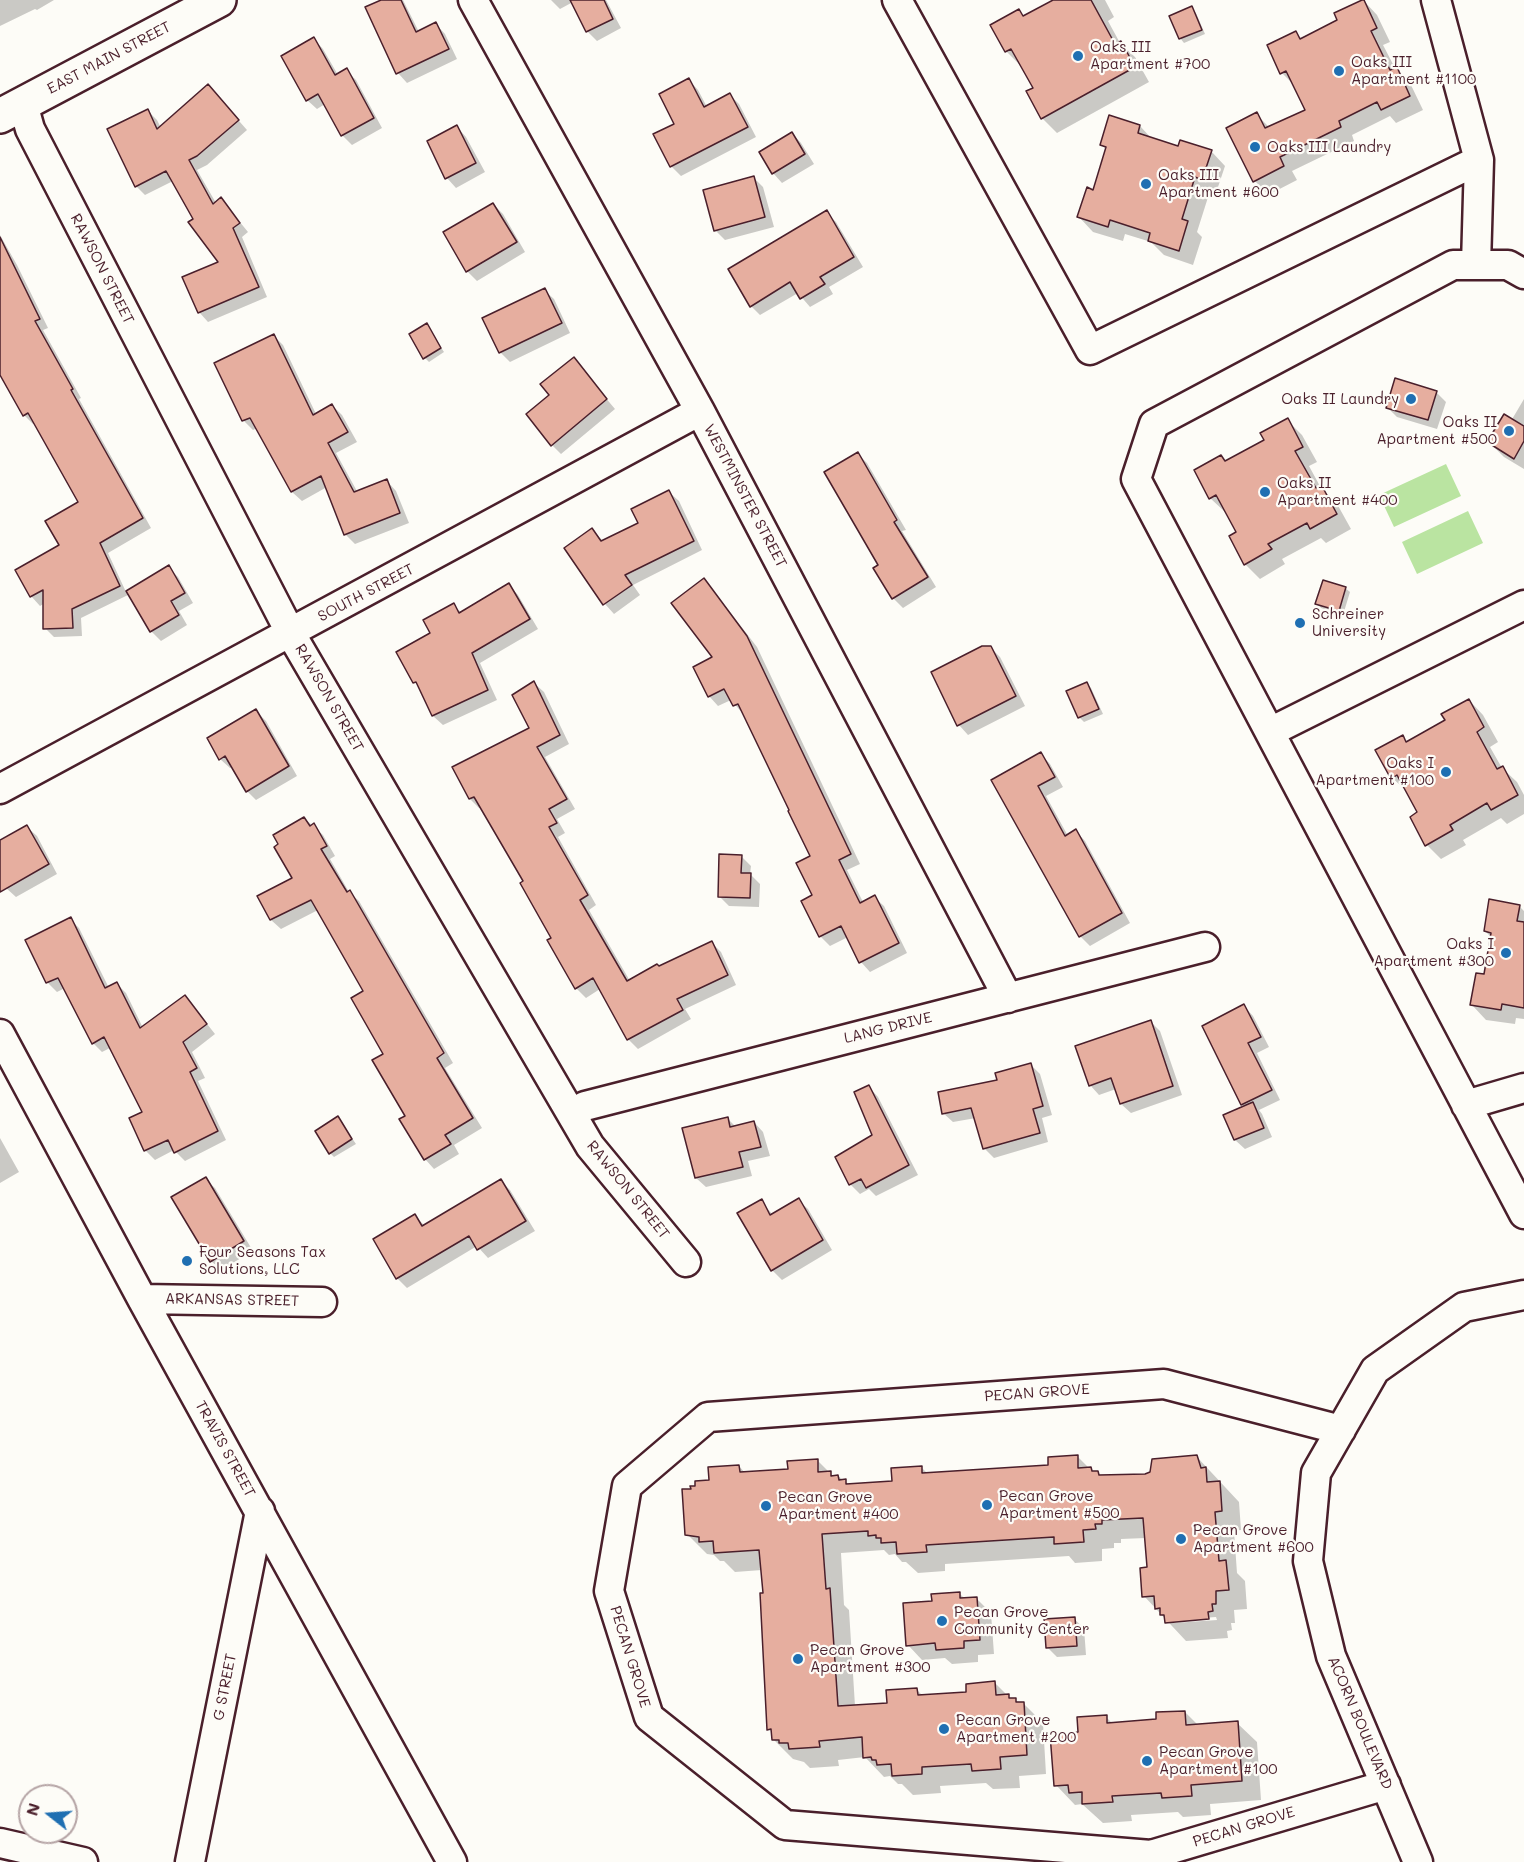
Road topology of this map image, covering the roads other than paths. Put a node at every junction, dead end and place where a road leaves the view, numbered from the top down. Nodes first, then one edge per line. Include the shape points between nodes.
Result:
1 (219, 0) edge
2 (473, 0) edge
3 (897, 0) edge
4 (1436, 0) edge
5 (11, 110) edge
6 (1479, 160) junction
7 (1476, 265) junction
8 (1524, 274) edge
9 (700, 411) junction
10 (1524, 605) edge
11 (291, 634) junction
12 (1270, 732) junction
13 (0, 789) edge
14 (1205, 947) dead end
15 (1008, 998) junction
16 (0, 1035) edge
17 (1524, 1089) edge
18 (1466, 1105) junction
19 (573, 1114) junction
20 (1524, 1214) edge
21 (686, 1262) dead end
22 (1524, 1295) edge
23 (142, 1299) junction
24 (322, 1302) dead end
25 (1341, 1430) junction
26 (260, 1511) junction
27 (1386, 1785) junction
28 (0, 1843) edge
29 (83, 1862) edge
30 (190, 1862) edge
31 (452, 1862) edge
32 (1418, 1862) edge

1 - 5 street, EAST MAIN STREET
2 - 9 street, WESTMINSTER STREET
3 - 6 street via 1089,350
4 - 6 street
5 - 11 street, RAWSON STREET via 30,129
6 - 7 street
7 - 8 street via 1508,265
7 - 12 street via 1453,265 1154,424 1136,479
9 - 11 street, SOUTH STREET
9 - 15 street, WESTMINSTER STREET
10 - 12 street
11 - 13 street, SOUTH STREET
11 - 19 street, RAWSON STREET
12 - 18 street
14 - 15 street, LANG DRIVE
15 - 19 street, LANG DRIVE via 585,1106
16 - 23 street, TRAVIS STREET
17 - 18 street
18 - 20 street
19 - 21 street, RAWSON STREET via 591,1146
22 - 25 street, ACORN BOULEVARD via 1464,1307 1375,1370
23 - 24 street, ARKANSAS STREET
23 - 26 street, TRAVIS STREET
25 - 27 street, ACORN BOULEVARD via 1316,1473 1308,1561 1331,1656
25 - 27 street, PECAN GROVE via 1164,1384 708,1417 627,1486 609,1591 649,1717 785,1825 1151,1855
26 - 30 street, G STREET
26 - 31 street, TRAVIS STREET
27 - 32 street, ACORN BOULEVARD
28 - 29 street

